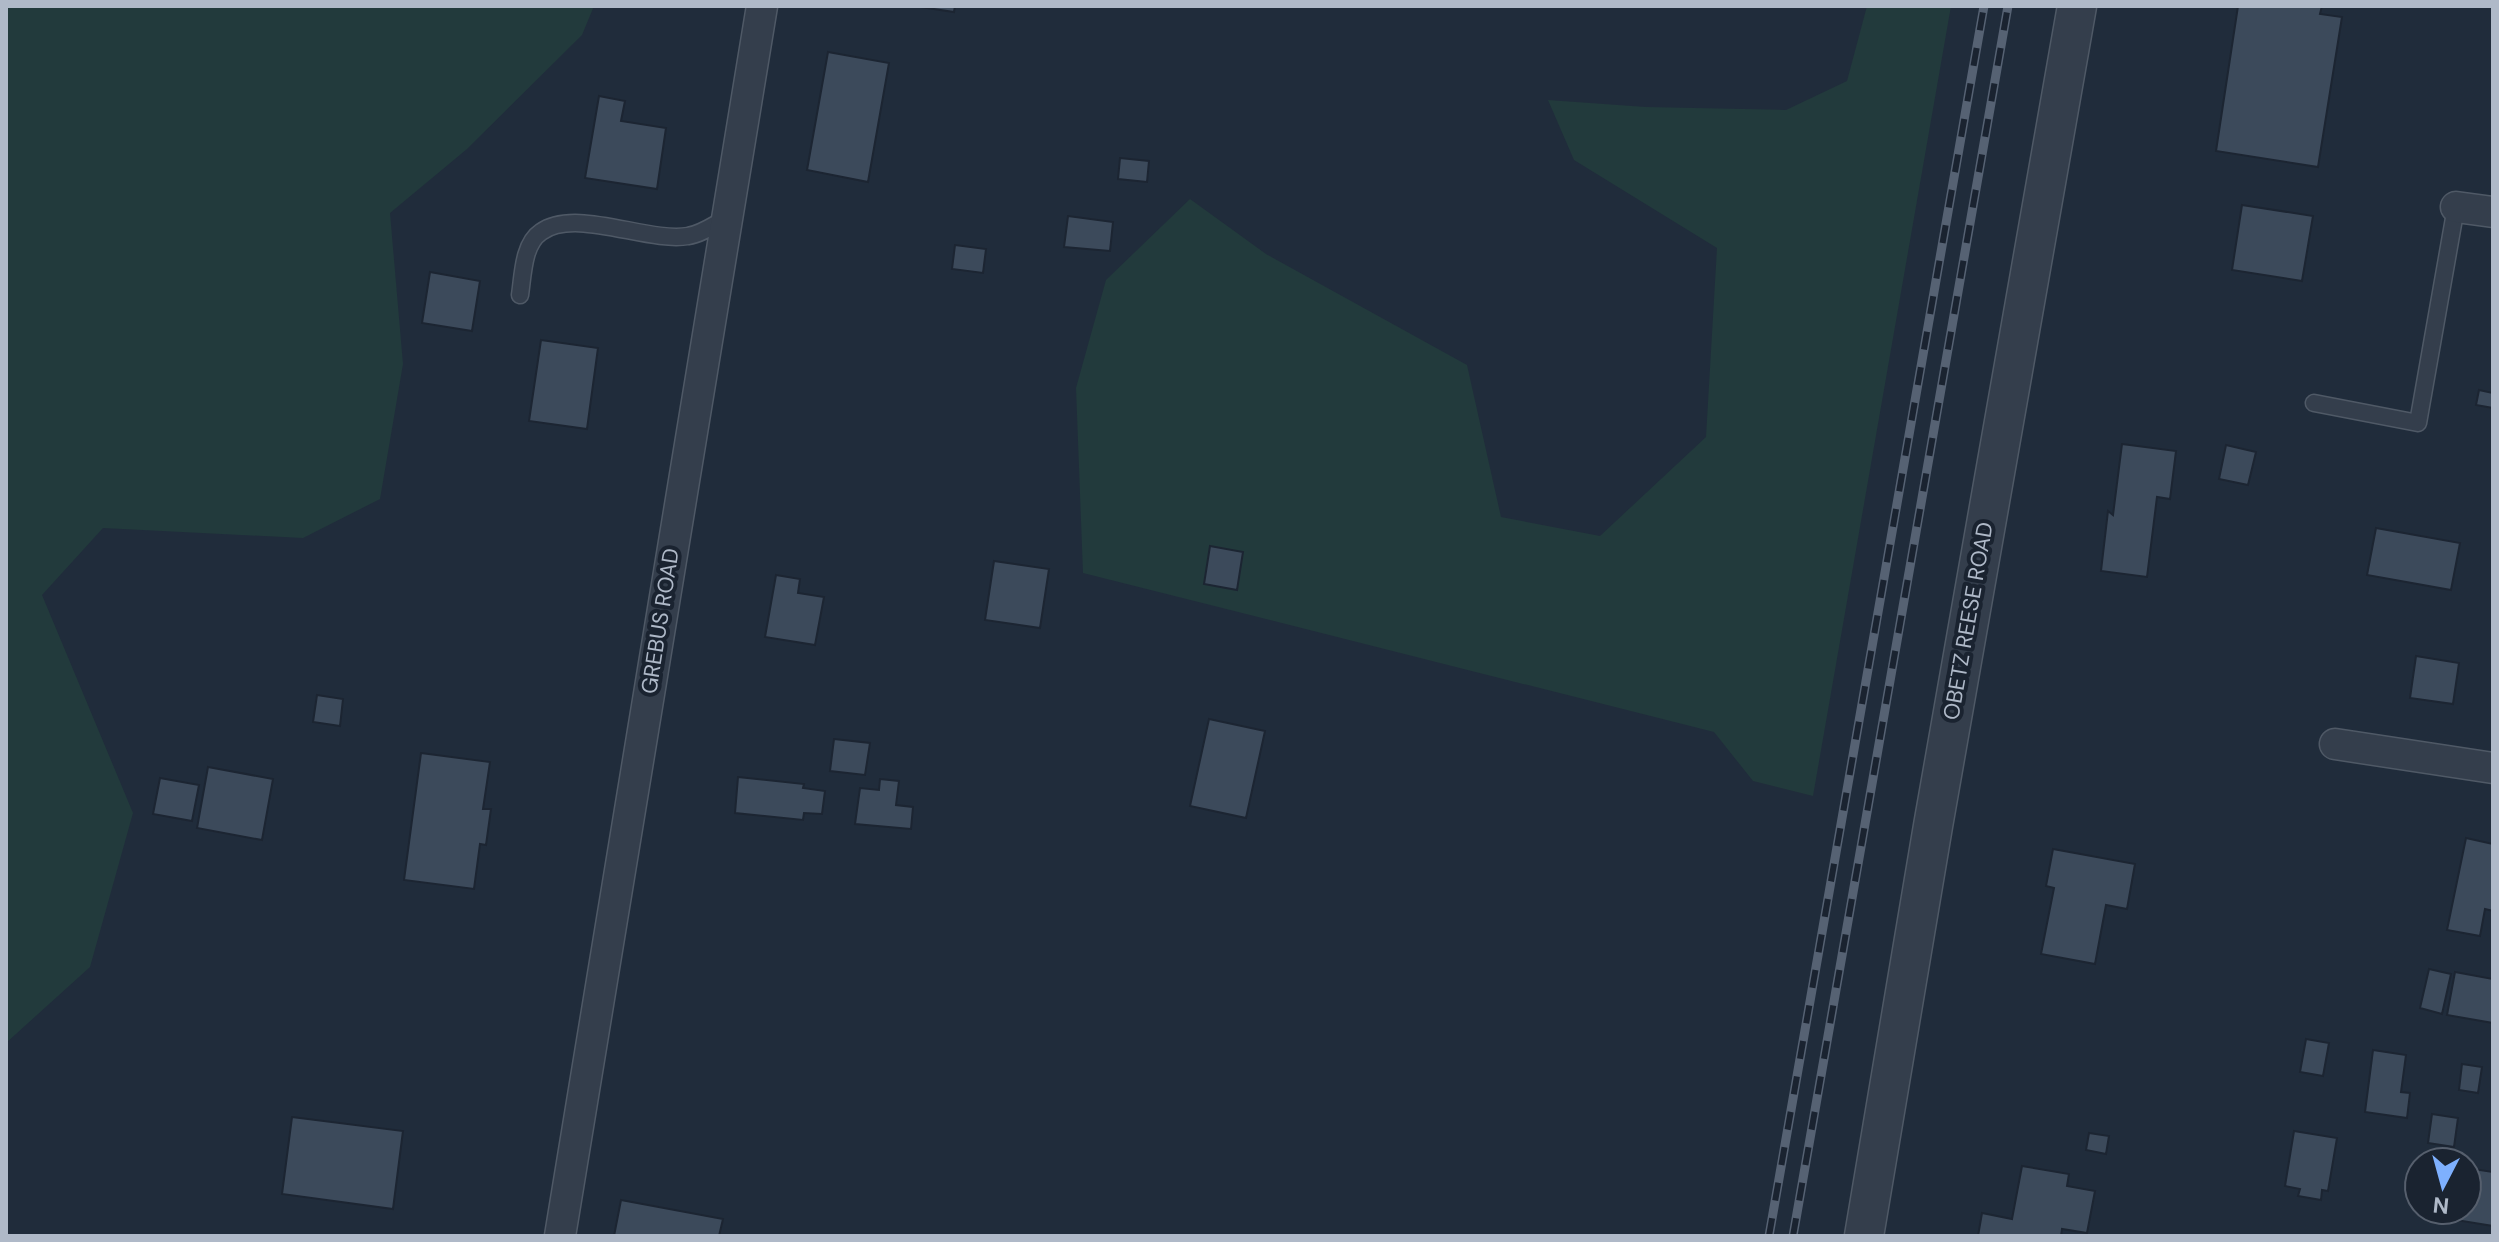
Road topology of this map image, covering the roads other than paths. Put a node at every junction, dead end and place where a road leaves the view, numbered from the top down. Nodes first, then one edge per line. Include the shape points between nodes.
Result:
1 (762, 6) edge
2 (2077, 6) edge
3 (2456, 207) joint
4 (2493, 212) edge
5 (727, 218) junction
6 (520, 295) dead end
7 (2314, 403) dead end
8 (2335, 744) dead end
9 (2493, 768) edge
10 (560, 1236) edge
11 (1864, 1236) edge

1 - 5 street, GREBUS ROAD
2 - 11 street, OBETZ REESE ROAD
3 - 4 street
3 - 7 lane via 2418,423
5 - 6 lane via 689,236 586,223 540,232 527,250
5 - 10 street, GREBUS ROAD
8 - 9 street

